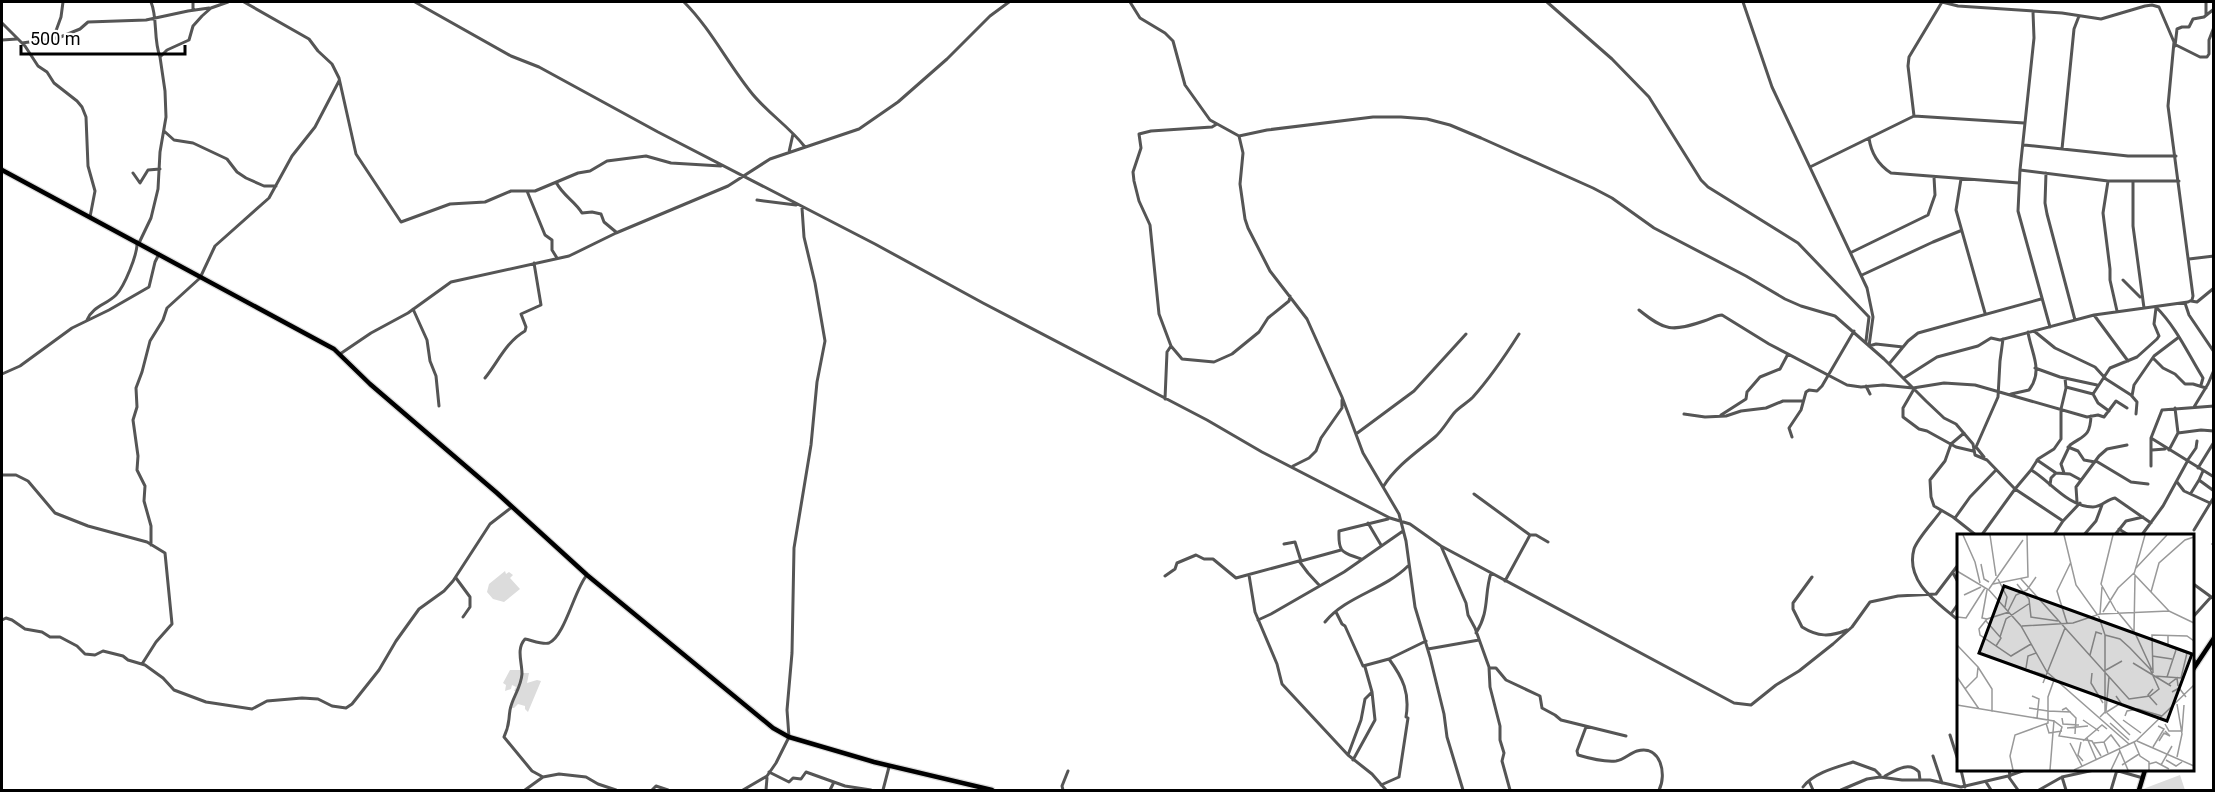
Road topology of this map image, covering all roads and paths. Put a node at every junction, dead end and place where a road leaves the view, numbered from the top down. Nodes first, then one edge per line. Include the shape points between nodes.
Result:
1 (63, 2) edge
2 (151, 2) edge
3 (193, 2) edge
4 (228, 2) edge
5 (244, 2) edge
6 (415, 2) edge
7 (684, 2) edge
8 (1009, 2) edge
9 (1130, 2) edge
10 (1548, 2) edge
11 (1743, 2) edge
12 (1942, 2) edge
13 (2206, 2) edge
14 (211, 8) junction
15 (2214, 9) edge
16 (193, 10) junction
17 (2033, 12) junction
18 (2079, 15) junction
19 (2206, 15) junction
20 (155, 19) junction
21 (2, 23) edge
22 (2214, 27) edge
23 (19, 39) junction
24 (53, 39) junction
25 (2, 40) edge
26 (22, 43) junction
27 (2175, 46) junction
28 (160, 57) junction
29 (340, 81) junction
30 (1914, 116) junction
31 (2024, 123) junction
32 (1216, 124) junction
33 (164, 131) junction
34 (793, 134) junction
35 (1239, 136) junction
36 (1869, 138) junction
37 (2024, 145) junction
38 (805, 147) junction
39 (2062, 149) junction
40 (789, 152) junction
41 (2176, 156) junction
42 (723, 165) junction
43 (1810, 167) junction
44 (160, 169) junction
45 (2, 170) edge
46 (2020, 170) junction
47 (133, 173) dead end
48 (2046, 173) junction
49 (742, 176) junction
50 (1934, 177) junction
51 (1961, 178) junction
52 (2108, 181) junction
53 (2179, 181) junction
54 (556, 182) junction
55 (2133, 182) junction
56 (2019, 183) junction
57 (277, 186) junction
58 (527, 191) junction
59 (535, 191) junction
60 (531, 198) junction
61 (757, 200) dead end
62 (798, 205) junction
63 (802, 208) junction
64 (90, 217) junction
65 (1960, 231) junction
66 (616, 233) junction
67 (138, 245) junction
68 (1851, 253) junction
69 (159, 254) junction
70 (2214, 256) edge
71 (557, 258) junction
72 (2189, 259) junction
73 (534, 263) junction
74 (1862, 275) junction
75 (200, 278) junction
76 (2123, 280) dead end
77 (2214, 288) edge
78 (1290, 296) junction
79 (2142, 298) junction
80 (2041, 299) junction
81 (2191, 301) junction
82 (2185, 303) junction
83 (2156, 307) junction
84 (2144, 308) junction
85 (413, 309) junction
86 (1638, 310) dead end
87 (2117, 311) junction
88 (1985, 314) junction
89 (2094, 315) junction
90 (87, 320) junction
91 (2075, 320) junction
92 (2050, 327) junction
93 (1854, 331) junction
94 (2034, 331) junction
95 (2028, 332) junction
96 (1466, 334) dead end
97 (1519, 334) dead end
98 (2179, 336) junction
99 (2003, 339) junction
100 (1866, 342) junction
101 (1171, 346) junction
102 (1869, 346) junction
103 (1903, 348) junction
104 (2214, 352) edge
105 (339, 354) junction
106 (1788, 354) junction
107 (2152, 358) junction
108 (2128, 362) junction
109 (1889, 364) junction
110 (2036, 368) junction
111 (2214, 370) edge
112 (2, 374) edge
113 (1829, 375) junction
114 (2103, 377) junction
115 (484, 378) dead end
116 (1904, 378) junction
117 (2065, 378) junction
118 (2098, 385) junction
119 (1866, 386) junction
120 (2201, 386) junction
121 (2065, 387) junction
122 (1914, 388) junction
123 (2206, 388) junction
124 (1998, 392) junction
125 (1870, 394) dead end
126 (2093, 394) junction
127 (2008, 395) junction
128 (2132, 396) junction
129 (1165, 399) junction
130 (1343, 399) junction
131 (1802, 400) junction
132 (439, 406) dead end
133 (2214, 406) edge
134 (2194, 407) junction
135 (2127, 408) dead end
136 (2175, 408) junction
137 (2061, 409) junction
138 (2109, 411) junction
139 (1684, 414) dead end
140 (2136, 414) dead end
141 (1721, 416) junction
142 (2091, 416) junction
143 (2214, 431) edge
144 (1964, 433) junction
145 (2178, 433) junction
146 (1356, 434) junction
147 (1792, 436) dead end
148 (2151, 438) junction
149 (2197, 441) dead end
150 (2213, 443) edge
151 (1950, 444) junction
152 (1974, 445) junction
153 (2127, 445) dead end
154 (2068, 447) junction
155 (2152, 450) junction
156 (2168, 450) junction
157 (1974, 451) junction
158 (1984, 457) junction
159 (2037, 460) junction
160 (2096, 462) junction
161 (2187, 462) junction
162 (1293, 466) junction
163 (2151, 466) dead end
164 (2198, 468) junction
165 (1996, 470) junction
166 (2031, 470) junction
167 (2203, 471) junction
168 (2060, 472) junction
169 (2, 475) edge
170 (2214, 477) edge
171 (2081, 480) junction
172 (2199, 480) junction
173 (2177, 482) junction
174 (2148, 484) dead end
175 (2050, 485) junction
176 (1383, 487) junction
177 (2015, 489) junction
178 (2214, 491) edge
179 (2191, 493) junction
180 (1474, 494) dead end
181 (2214, 497) edge
182 (2078, 502) junction
183 (2210, 503) junction
184 (2102, 505) junction
185 (512, 507) junction
186 (2092, 507) junction
187 (1941, 511) junction
188 (2097, 515) junction
189 (2143, 517) junction
190 (1390, 518) junction
191 (1955, 518) junction
192 (2063, 521) junction
193 (2151, 522) junction
194 (1401, 523) junction
195 (1368, 524) junction
196 (2119, 529) junction
197 (2194, 530) dead end
198 (1404, 531) junction
199 (1979, 534) edge
200 (1981, 534) edge
201 (2054, 534) edge
202 (2085, 534) edge
203 (2115, 534) edge
204 (2127, 534) edge
205 (2142, 534) edge
206 (1530, 535) junction
207 (1548, 542) dead end
208 (1284, 544) dead end
209 (151, 545) junction
210 (1381, 546) junction
211 (1441, 546) junction
212 (1341, 550) junction
213 (1361, 559) junction
214 (1301, 561) junction
215 (1409, 566) junction
216 (1957, 568) edge
217 (1491, 573) junction
218 (1953, 573) junction
219 (586, 575) junction
220 (1249, 575) junction
221 (1165, 576) dead end
222 (1812, 577) dead end
223 (454, 579) junction
224 (1957, 579) edge
225 (1505, 581) junction
226 (1319, 585) junction
227 (2194, 585) edge
228 (1931, 595) junction
229 (2212, 598) edge
230 (1957, 606) edge
231 (1336, 612) junction
232 (1951, 614) junction
233 (2194, 614) edge
234 (463, 617) dead end
235 (1957, 618) edge
236 (2, 620) edge
237 (1258, 620) junction
238 (1325, 622) dead end
239 (1849, 630) junction
240 (1476, 633) junction
241 (2214, 638) edge
242 (1479, 640) junction
243 (1426, 642) junction
244 (1428, 649) junction
245 (1389, 659) junction
246 (2194, 659) edge
247 (2198, 663) junction
248 (142, 664) junction
249 (1365, 666) junction
250 (1489, 668) junction
251 (2194, 669) edge
252 (1372, 692) junction
253 (1586, 728) junction
254 (1950, 735) dead end
255 (1626, 736) dead end
256 (789, 737) junction
257 (1957, 754) edge
258 (1348, 755) junction
259 (1933, 756) dead end
260 (1353, 760) junction
261 (889, 766) junction
262 (1068, 771) dead end
263 (1961, 771) edge
264 (2009, 771) edge
265 (2022, 771) edge
266 (2089, 771) edge
267 (2117, 771) edge
268 (2120, 771) edge
269 (2145, 771) edge
270 (770, 772) junction
271 (534, 773) junction
272 (767, 776) junction
273 (2009, 776) junction
274 (543, 777) junction
275 (1882, 777) junction
276 (2062, 777) junction
277 (2143, 778) junction
278 (1920, 780) junction
279 (1809, 781) junction
280 (535, 782) junction
281 (834, 782) junction
282 (1986, 782) junction
283 (1942, 783) junction
284 (969, 785) junction
285 (1381, 785) junction
286 (1803, 787) dead end
287 (1965, 787) junction
288 (525, 790) edge
289 (616, 790) edge
290 (652, 790) edge
291 (668, 790) edge
292 (743, 790) edge
293 (766, 790) edge
294 (830, 790) edge
295 (871, 790) edge
296 (883, 790) edge
297 (975, 790) edge
298 (992, 790) edge
299 (1063, 790) edge
300 (1386, 790) edge
301 (1462, 790) edge
302 (1510, 790) edge
303 (1659, 790) edge
304 (1814, 790) edge
305 (1841, 790) edge
306 (1991, 790) edge
307 (2018, 790) edge
308 (2039, 790) edge
309 (2066, 790) edge
310 (2111, 790) edge
311 (2139, 790) edge

1 - 24 street
2 - 20 street
3 - 16 street
4 - 14 street
5 - 29 street via 309,39 332,64
6 - 42 street
7 - 34 street via 750,92
8 - 38 street via 885,112 855,131
9 - 32 street via 1140,18 1173,41 1185,85
10 - 100 street via 1649,97 1708,187 1798,243 1862,308 1869,317
11 - 43 street via 1772,87
12 - 17 street
12 - 30 street via 1909,57
13 - 19 street
14 - 16 street
14 - 28 street via 195,23 189,40
15 - 19 street
16 - 20 street
17 - 18 street
17 - 31 street via 2034,38
18 - 27 street via 2101,19 2156,6
18 - 39 street via 2074,29
19 - 27 street via 2193,19 2189,27 2176,29
20 - 24 street via 88,22
20 - 28 street via 154,36
21 - 23 street
22 - 27 street via 2207,57
23 - 25 street
23 - 26 street
24 - 26 street
26 - 64 street via 38,66 79,102 85,114 88,166 95,193
27 - 41 street via 2168,106
28 - 33 street via 166,95
29 - 57 street
29 - 58 street via 356,154 401,222 448,204 485,202 511,191
30 - 31 street
30 - 36 street
31 - 37 street
32 - 35 street
32 - 101 street via 1139,134 1141,148 1134,181 1138,201 1150,225 1159,314
33 - 44 street
33 - 57 street via 174,140 193,143 227,159 246,178 264,186
34 - 38 street
34 - 40 street
35 - 78 street via 1245,219 1270,271
35 - 93 street via 1373,117 1409,117 1443,123 1593,188 1654,228 1793,303 1835,316
36 - 43 street
36 - 50 street via 1874,156 1891,173
37 - 39 street
37 - 46 street
38 - 40 street
39 - 41 street
40 - 49 street
41 - 53 street
42 - 49 street
42 - 54 street via 684,164 641,156 601,163 590,171
43 - 68 street
44 - 47 street via 148,170 140,183
44 - 67 street via 156,201
45 - 64 main road
46 - 48 street
46 - 56 street
48 - 52 street
48 - 91 street via 2047,214
49 - 62 street
49 - 66 street via 728,186
50 - 51 street
50 - 68 street via 1935,195 1928,215
51 - 56 street
51 - 65 street via 1956,210
52 - 55 street
52 - 87 street via 2103,213
53 - 55 street
53 - 72 street
54 - 59 street
54 - 66 street via 582,213 602,215
55 - 79 street via 2133,226
56 - 80 street via 2018,211
57 - 75 street via 265,202 215,246
58 - 59 street
58 - 60 street
59 - 60 street
60 - 71 street
61 - 62 street
62 - 63 street
63 - 129 street
63 - 256 street via 825,341 794,548
64 - 67 main road
65 - 74 street
65 - 88 street
66 - 71 street
67 - 69 main road
67 - 90 street via 117,294 98,306
68 - 74 street
69 - 75 main road
69 - 90 street via 149,287
70 - 72 street
71 - 73 street
72 - 81 street
73 - 85 street via 451,282
73 - 115 street via 541,305 521,314 525,331 515,337
74 - 102 street via 1872,306
75 - 105 main road
75 - 209 street via 167,308 150,341 136,388 136,470 145,486
76 - 79 street
77 - 81 street via 2197,302
78 - 101 street via 1259,332 1219,361 1182,359
78 - 130 street via 1306,319
79 - 84 street
80 - 88 street
80 - 92 street
81 - 82 street
82 - 83 street
82 - 104 street
83 - 84 street
83 - 98 street
83 - 108 street via 2154,324 2158,337 2146,351
84 - 87 street
85 - 105 street
85 - 132 street via 436,376
86 - 106 street via 1668,328 1722,315
87 - 89 street
88 - 103 street via 1918,333
89 - 91 street
89 - 108 street
90 - 112 street
91 - 92 street
92 - 94 street
93 - 100 street
93 - 113 street
94 - 95 street
94 - 114 street via 2055,348 2095,367
95 - 99 street
95 - 110 street
96 - 146 street via 1414,391
97 - 176 street via 1473,397
98 - 107 street
98 - 120 street via 2203,378
99 - 116 street via 1991,338 1978,346 1937,357
99 - 124 street
100 - 102 street
101 - 129 street via 1167,352
102 - 103 street
102 - 109 street
103 - 109 street
105 - 185 main road
106 - 113 street
106 - 141 street via 1780,369 1760,377 1746,399
107 - 120 street via 2185,384
107 - 128 street via 2134,385
108 - 114 street via 2113,366
109 - 116 street
110 - 117 street
110 - 127 street via 2029,390
111 - 123 street
113 - 119 street via 1847,385
113 - 131 street via 1817,391 1807,391
114 - 118 street
114 - 128 street
116 - 122 street
117 - 118 street
117 - 121 street
118 - 126 street
119 - 122 street
119 - 125 street
120 - 123 street
121 - 126 street
121 - 137 street
122 - 124 street via 1959,383
122 - 144 street
122 - 151 street via 1902,416 1918,429
123 - 134 street
124 - 127 street
124 - 152 street via 1990,418
126 - 138 street
127 - 137 street
128 - 140 street via 2137,402
129 - 162 street
130 - 146 street
130 - 162 street via 1342,408 1316,451
131 - 141 street via 1783,400 1766,408
131 - 147 street via 1801,410 1789,428
133 - 134 street
134 - 136 street
135 - 138 street via 2116,401
136 - 145 street
136 - 148 street via 2162,410
137 - 142 street
137 - 159 street via 2061,439
138 - 142 street via 2104,417
139 - 141 street
142 - 154 street via 2087,433
143 - 145 street
144 - 151 street
144 - 152 street
145 - 156 street
146 - 176 street
148 - 155 street
148 - 156 street
149 - 161 street
150 - 164 street
151 - 157 street
151 - 187 street via 1945,461 1929,485 1934,506
152 - 157 street
152 - 158 street
153 - 160 street via 2108,448
154 - 160 street via 2078,451 2084,460
154 - 168 street
155 - 156 street
155 - 163 street
156 - 161 street
157 - 158 street
158 - 165 street
159 - 166 street
159 - 168 street
160 - 171 street
160 - 174 street via 2131,482
161 - 164 street
161 - 173 street
162 - 190 street
164 - 167 street
165 - 177 street
165 - 191 street
166 - 175 street
166 - 177 street
167 - 170 street
167 - 172 street
168 - 171 street
168 - 175 street via 2052,475
169 - 209 street via 16,475 28,481 55,513
171 - 182 street via 2076,487
172 - 178 street
172 - 179 street
173 - 179 street via 2182,490
173 - 193 street
175 - 182 street
176 - 194 street
177 - 192 street
177 - 200 street
179 - 183 street
180 - 206 street
181 - 183 street
182 - 186 street
182 - 192 street
183 - 197 street
184 - 186 street
184 - 188 street
184 - 189 street via 2111,496
185 - 219 main road
185 - 223 street via 490,525
186 - 188 street
187 - 191 street
187 - 228 street via 1914,552 1917,581
188 - 202 street
189 - 193 street
189 - 196 street via 2127,520
190 - 194 street
190 - 195 street
191 - 199 street
192 - 201 street
193 - 205 street
194 - 198 street
194 - 211 street via 1410,524
195 - 210 street
195 - 212 street via 1339,530
196 - 203 street
196 - 204 street
198 - 210 street
198 - 215 street
206 - 207 street
206 - 225 street
208 - 214 street via 1296,543
209 - 248 street via 165,553 172,624
210 - 213 street
211 - 217 street
211 - 240 street
212 - 213 street
212 - 214 street
213 - 226 street
214 - 220 street
214 - 226 street
215 - 231 street
215 - 243 street via 1415,607
216 - 218 street
217 - 225 street
217 - 240 street via 1488,602
218 - 224 street
218 - 228 street via 1940,591
219 - 256 main road via 765,723
219 - 271 street via 565,623 550,642 525,639 522,643 522,673 504,737
220 - 221 street via 1235,578 1213,559 1196,555 1177,562 1176,568
220 - 237 street
222 - 239 street via 1793,603 1802,627 1827,636
223 - 234 street via 470,597 470,607
223 - 248 street via 419,609 349,707 298,698 267,700 252,708 209,703 179,693
225 - 239 street via 1739,704 1751,705
226 - 237 street
227 - 229 street
228 - 232 street
228 - 239 street via 1874,600
229 - 233 street
230 - 232 street
231 - 238 street
231 - 249 street
232 - 235 street
236 - 248 street via 6,618 26,629 60,637 85,654 103,651
237 - 258 street via 1282,684
240 - 242 street
241 - 247 main road
242 - 244 street
242 - 250 street
243 - 244 street
243 - 245 street
244 - 301 street
245 - 249 street
245 - 285 street via 1408,698 1408,718 1399,777
246 - 247 street
247 - 251 main road
249 - 252 street
250 - 253 street via 1496,668 1506,680 1540,696 1544,710 1564,722
250 - 302 street
252 - 258 street via 1365,699
252 - 260 street via 1375,720
253 - 255 street
253 - 303 street via 1578,755 1618,761 1638,750 1650,752 1663,769
254 - 257 street
256 - 261 main road
256 - 270 street
258 - 260 street
259 - 283 street
260 - 285 street
261 - 284 main road
261 - 296 street
262 - 299 street
263 - 287 street
264 - 273 street
265 - 273 street
266 - 276 street
267 - 310 street
268 - 277 street
269 - 277 main road
270 - 272 street
270 - 281 street via 789,782 801,779 806,772
271 - 274 street
271 - 280 street
272 - 292 street
272 - 293 street
273 - 282 street
273 - 307 street
274 - 280 street
274 - 289 street via 586,777
275 - 278 street
275 - 278 street via 1903,766 1914,767
275 - 279 street via 1875,770 1852,762
275 - 305 street
276 - 308 street
276 - 309 street
277 - 311 main road
278 - 283 street
279 - 286 street
279 - 304 street
280 - 288 street
281 - 294 street
281 - 295 street
282 - 287 street
282 - 306 street
283 - 287 street
284 - 297 street
284 - 298 main road
285 - 300 street
290 - 291 street via 656,786

